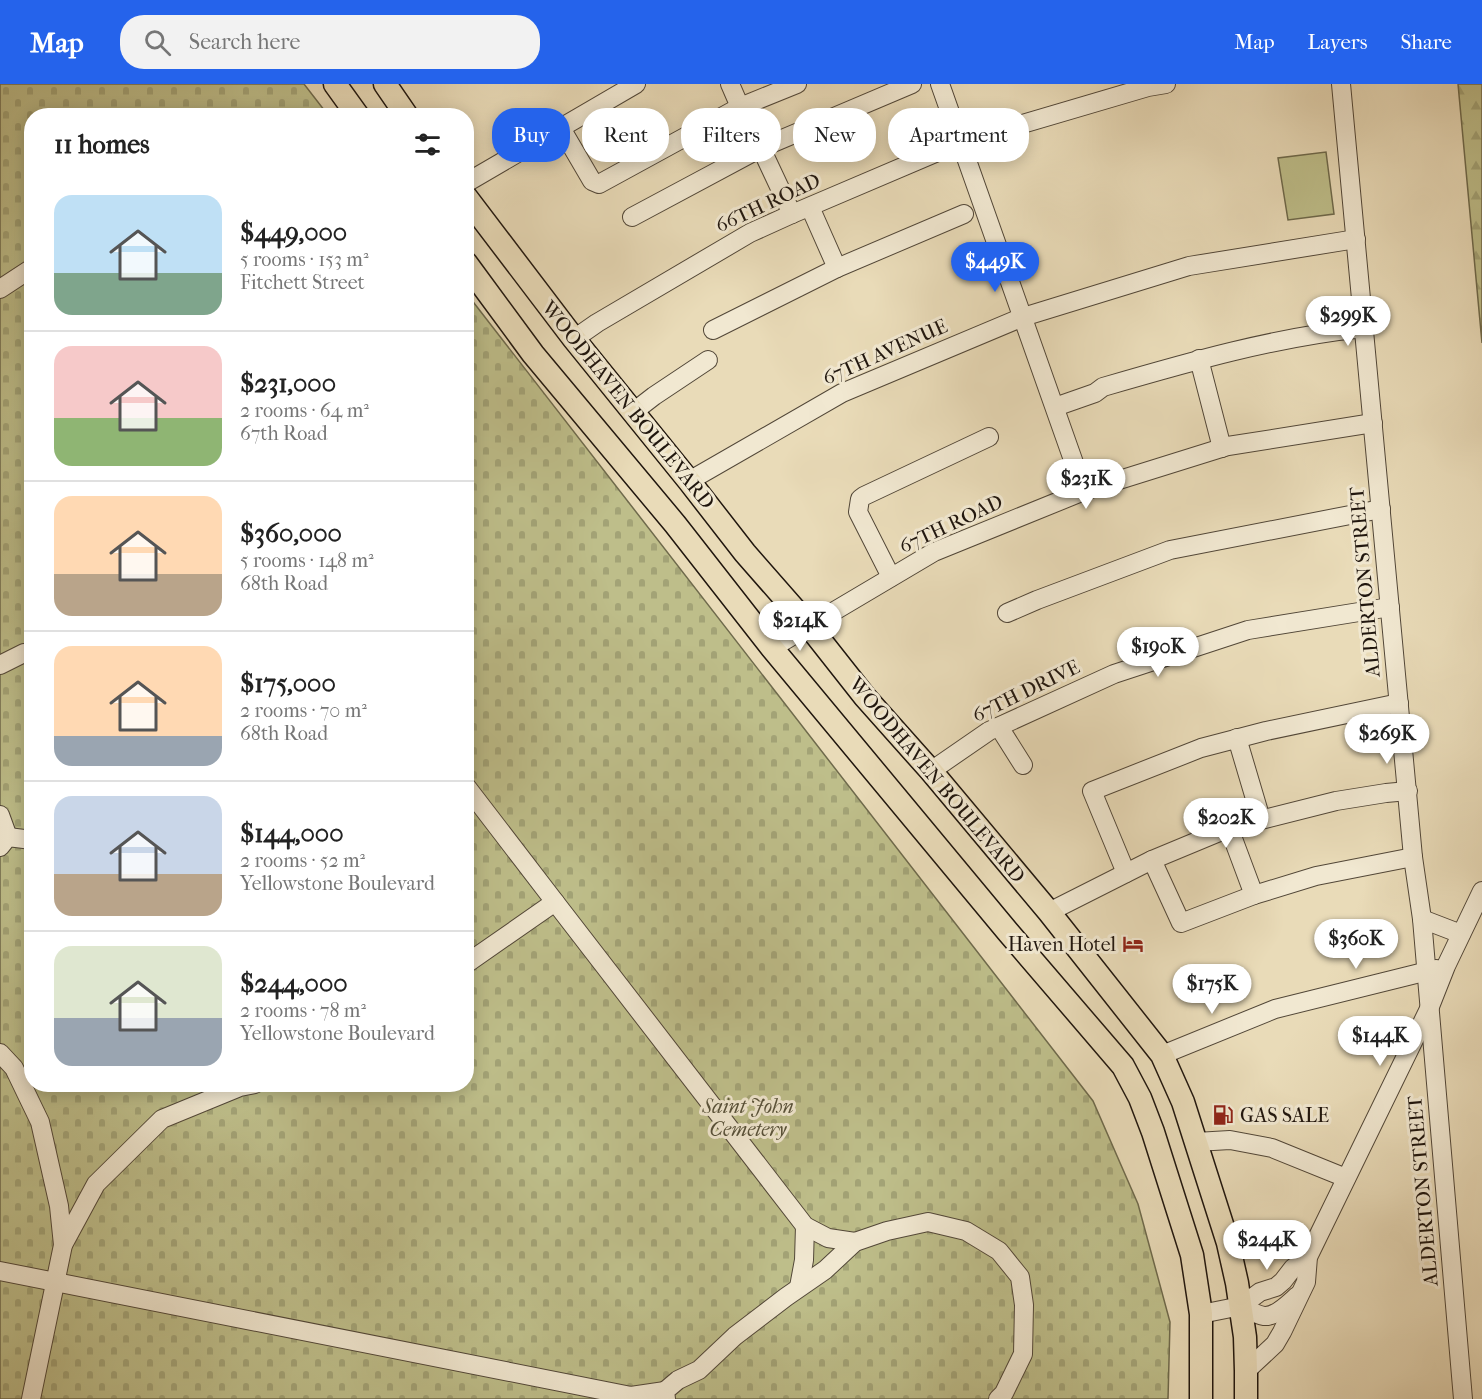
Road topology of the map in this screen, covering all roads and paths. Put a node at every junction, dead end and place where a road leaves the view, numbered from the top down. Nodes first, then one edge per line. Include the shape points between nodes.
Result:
1 (335, 84) edge
2 (385, 84) edge
3 (636, 84) edge
4 (730, 84) edge
5 (797, 84) edge
6 (912, 84) edge
7 (940, 84) edge
8 (1166, 84) edge
9 (1341, 84) edge
10 (740, 107) junction
11 (352, 108) edge
12 (402, 108) edge
13 (949, 108) edge
14 (570, 122) edge
15 (1029, 122) edge
16 (781, 140) edge
17 (570, 143) edge
18 (502, 162) edge
19 (735, 162) edge
20 (768, 162) edge
21 (915, 162) edge
22 (968, 162) edge
23 (474, 178) edge
24 (810, 207) junction
25 (474, 208) edge
26 (792, 214) junction
27 (963, 214) dead end
28 (632, 217) dead end
29 (1356, 238) junction
30 (837, 268) junction
31 (24, 274) edge
32 (474, 274) edge
33 (0, 290) edge
34 (1023, 317) junction
35 (1364, 328) junction
36 (713, 330) dead end
37 (574, 339) junction
38 (708, 360) dead end
39 (1199, 360) junction
40 (1055, 407) junction
41 (632, 412) junction
42 (1373, 423) junction
43 (989, 437) dead end
44 (1222, 448) junction
45 (689, 481) junction
46 (1084, 491) junction
47 (1381, 509) junction
48 (891, 577) junction
49 (1390, 607) junction
50 (1007, 613) dead end
51 (809, 626) junction
52 (772, 648) junction
53 (24, 653) edge
54 (0, 664) edge
55 (1399, 703) junction
56 (999, 727) junction
57 (1237, 738) junction
58 (1023, 765) dead end
59 (931, 771) junction
60 (1408, 791) junction
61 (474, 796) edge
62 (0, 815) edge
63 (1261, 819) junction
64 (1230, 828) junction
65 (24, 841) edge
66 (4, 842) edge
67 (1413, 857) junction
68 (1152, 860) junction
69 (1126, 873) junction
70 (1482, 891) edge
71 (1254, 896) junction
72 (555, 902) junction
73 (1049, 912) junction
74 (1422, 919) junction
75 (1461, 934) junction
76 (474, 958) edge
77 (1446, 966) junction
78 (1426, 972) junction
79 (1429, 1009) junction
80 (0, 1053) edge
81 (1162, 1055) junction
82 (24, 1089) edge
83 (26, 1092) edge
84 (228, 1092) edge
85 (1196, 1142) junction
86 (1346, 1178) junction
87 (804, 1226) junction
88 (855, 1242) junction
89 (63, 1245) junction
90 (1308, 1257) junction
91 (0, 1271) edge
92 (55, 1282) junction
93 (799, 1287) junction
94 (1301, 1291) junction
95 (1241, 1306) junction
96 (1201, 1314) junction
97 (1246, 1371) junction
98 (666, 1395) edge
99 (31, 1399) edge
100 (998, 1399) edge
101 (1201, 1399) edge
102 (1246, 1399) edge
103 (1463, 1399) edge

1 - 11 main road
2 - 12 main road
3 - 14 street
4 - 10 street
5 - 10 street
6 - 16 street
7 - 13 street
8 - 15 street, 66TH ROAD
9 - 29 street, ALDERTON STREET
10 - 17 street via 599,184 592,181
18 - 23 street
19 - 28 street
20 - 26 street
21 - 24 street, 66TH ROAD
22 - 34 street
24 - 26 street, 66TH ROAD
24 - 30 street
25 - 37 main road, WOODHAVEN BOULEVARD
26 - 37 street, 66TH ROAD via 750,233
27 - 30 street
29 - 34 street, 67TH AVENUE via 1189,266
29 - 35 street, ALDERTON STREET
30 - 36 street
31 - 33 street
32 - 52 main road, WOODHAVEN BOULEVARD via 533,354
34 - 40 street
34 - 45 street, 67TH AVENUE via 842,393
35 - 39 street
35 - 42 street, ALDERTON STREET
37 - 41 main road, WOODHAVEN BOULEVARD
38 - 41 street
39 - 40 street via 1103,387
39 - 44 street
40 - 46 street
41 - 45 main road, WOODHAVEN BOULEVARD
42 - 44 street, 67TH ROAD
42 - 47 street, ALDERTON STREET
43 - 48 street via 860,499 858,512
44 - 46 street, 67TH ROAD
45 - 51 main road, WOODHAVEN BOULEVARD
46 - 48 street, 67TH ROAD via 934,552
47 - 49 street, ALDERTON STREET
47 - 50 street via 1170,550
48 - 51 street, 67TH ROAD
49 - 55 street, ALDERTON STREET
49 - 56 street, 67TH DRIVE via 1248,630 1114,674
51 - 52 street, 67TH ROAD
51 - 59 main road, WOODHAVEN BOULEVARD
52 - 96 main road, WOODHAVEN BOULEVARD via 1123,1066 1153,1132 1188,1244
53 - 54 street
55 - 57 street
55 - 60 street, ALDERTON STREET
56 - 58 street
56 - 59 street, 67TH DRIVE
57 - 63 street
57 - 69 street via 1092,791
59 - 73 main road, WOODHAVEN BOULEVARD
60 - 63 street via 1336,801
60 - 67 street, ALDERTON STREET
61 - 72 street
62 - 66 street
63 - 64 street
64 - 68 street
64 - 71 street
65 - 66 street
67 - 71 street via 1316,876
67 - 74 street, ALDERTON STREET
68 - 69 street
68 - 71 street via 1181,923
69 - 73 street
70 - 75 street
72 - 76 street
72 - 87 street
73 - 81 main road, WOODHAVEN BOULEVARD
74 - 75 street
74 - 78 street, ALDERTON STREET
75 - 77 street
77 - 78 street
77 - 79 street
78 - 79 street, ALDERTON STREET
78 - 81 street via 1275,1009
79 - 86 street
79 - 103 street, ALDERTON STREET
80 - 82 street via 14,1068
81 - 85 main road, WOODHAVEN BOULEVARD
83 - 89 street via 40,1122 59,1206
84 - 89 street via 162,1119 96,1184
85 - 86 street via 1230,1140 1272,1148
85 - 95 main road, WOODHAVEN BOULEVARD via 1228,1243
86 - 90 street
87 - 88 street via 828,1238
87 - 93 street
88 - 93 street via 825,1270
88 - 100 street via 928,1222 966,1231 999,1251 1020,1277 1024,1305 1023,1354
89 - 92 street
90 - 94 street via 1306,1282
90 - 95 street via 1276,1287 1260,1292
91 - 92 street
92 - 98 street via 631,1396
92 - 99 street
93 - 98 street via 735,1336 699,1370 678,1380
94 - 95 street via 1270,1315 1263,1316
94 - 97 street via 1275,1344
95 - 96 street
95 - 97 main road, WOODHAVEN BOULEVARD
96 - 101 main road, WOODHAVEN BOULEVARD
97 - 102 main road, WOODHAVEN BOULEVARD

